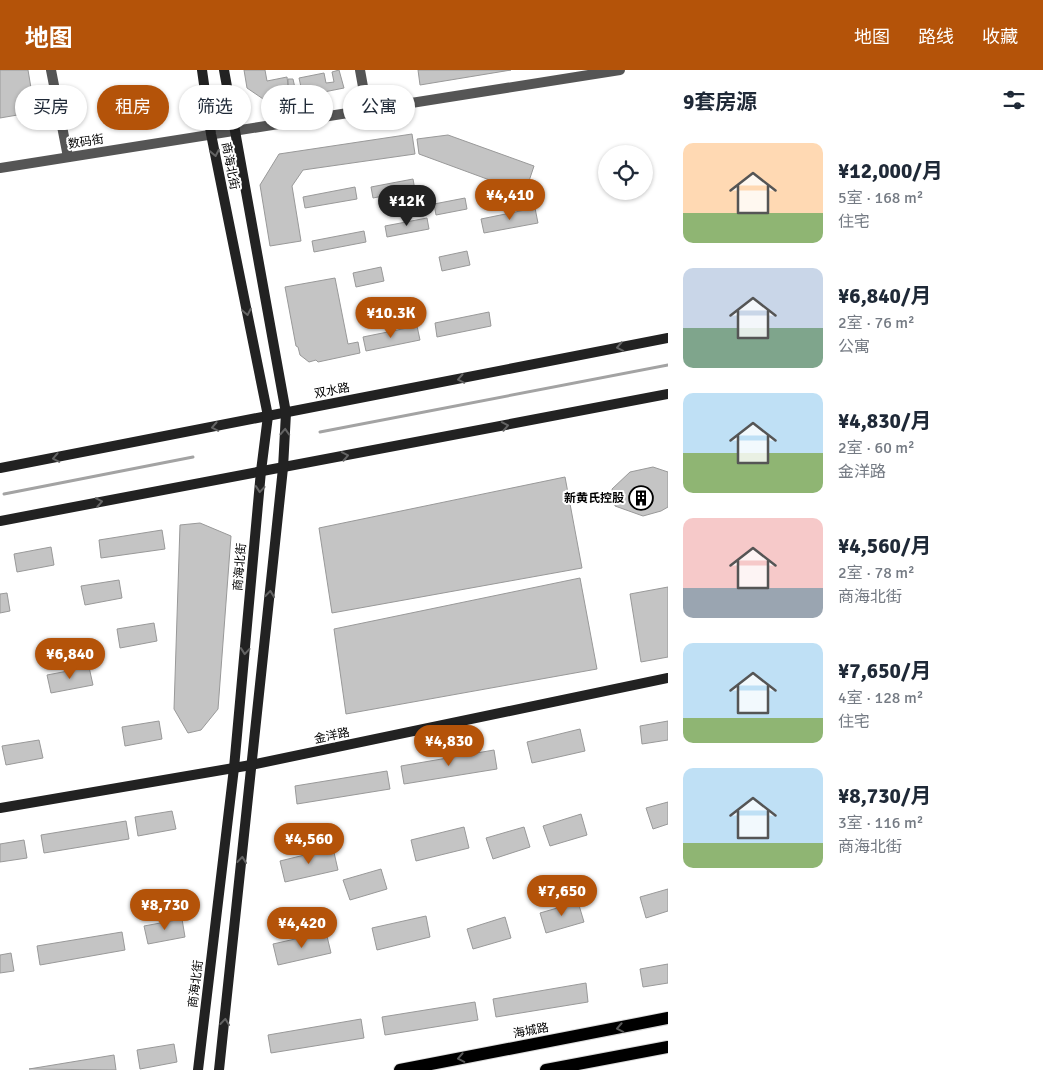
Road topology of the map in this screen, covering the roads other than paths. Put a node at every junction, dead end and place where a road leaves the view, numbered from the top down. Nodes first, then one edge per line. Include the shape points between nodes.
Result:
1 (51, 70) edge
2 (202, 70) edge
3 (224, 70) edge
4 (360, 70) edge
5 (620, 70) edge
6 (227, 85) edge
7 (363, 85) edge
8 (415, 102) edge
9 (343, 113) edge
10 (251, 127) edge
11 (235, 130) joint
12 (211, 134) junction
13 (68, 157) junction
14 (0, 168) edge
15 (668, 338) edge
16 (668, 394) edge
17 (286, 413) junction
18 (268, 416) junction
19 (0, 468) edge
20 (283, 468) junction
21 (261, 472) junction
22 (0, 522) edge
23 (668, 678) edge
24 (252, 766) junction
25 (234, 768) junction
26 (0, 808) edge
27 (668, 1018) edge
28 (668, 1047) edge
29 (198, 1070) edge
30 (220, 1070) edge
31 (400, 1070) edge
32 (546, 1070) edge

1 - 13 street
2 - 12 main road, 商海北街
3 - 6 main road, 商海北街
4 - 7 street
5 - 8 street, 数码街
9 - 10 street, 数码街
11 - 12 street, 数码街
11 - 17 main road, 商海北街
12 - 13 street, 数码街
12 -> 18 main road, 商海北街
13 - 14 street, 数码街
15 -> 17 main road, 双水路
20 -> 16 main road
17 - 18 main road, 双水路
20 -> 17 main road, 商海北街
18 -> 19 main road, 双水路
18 - 21 main road, 商海北街
20 - 21 main road
24 -> 20 main road, 商海北街
22 -> 21 main road
21 -> 25 main road, 商海北街
23 - 24 main road, 金洋路
24 - 25 main road, 金洋路
30 -> 24 main road, 商海北街
25 - 26 main road, 金洋路
25 - 29 main road, 商海北街
27 -> 31 main road, 海城路
28 - 32 main road

